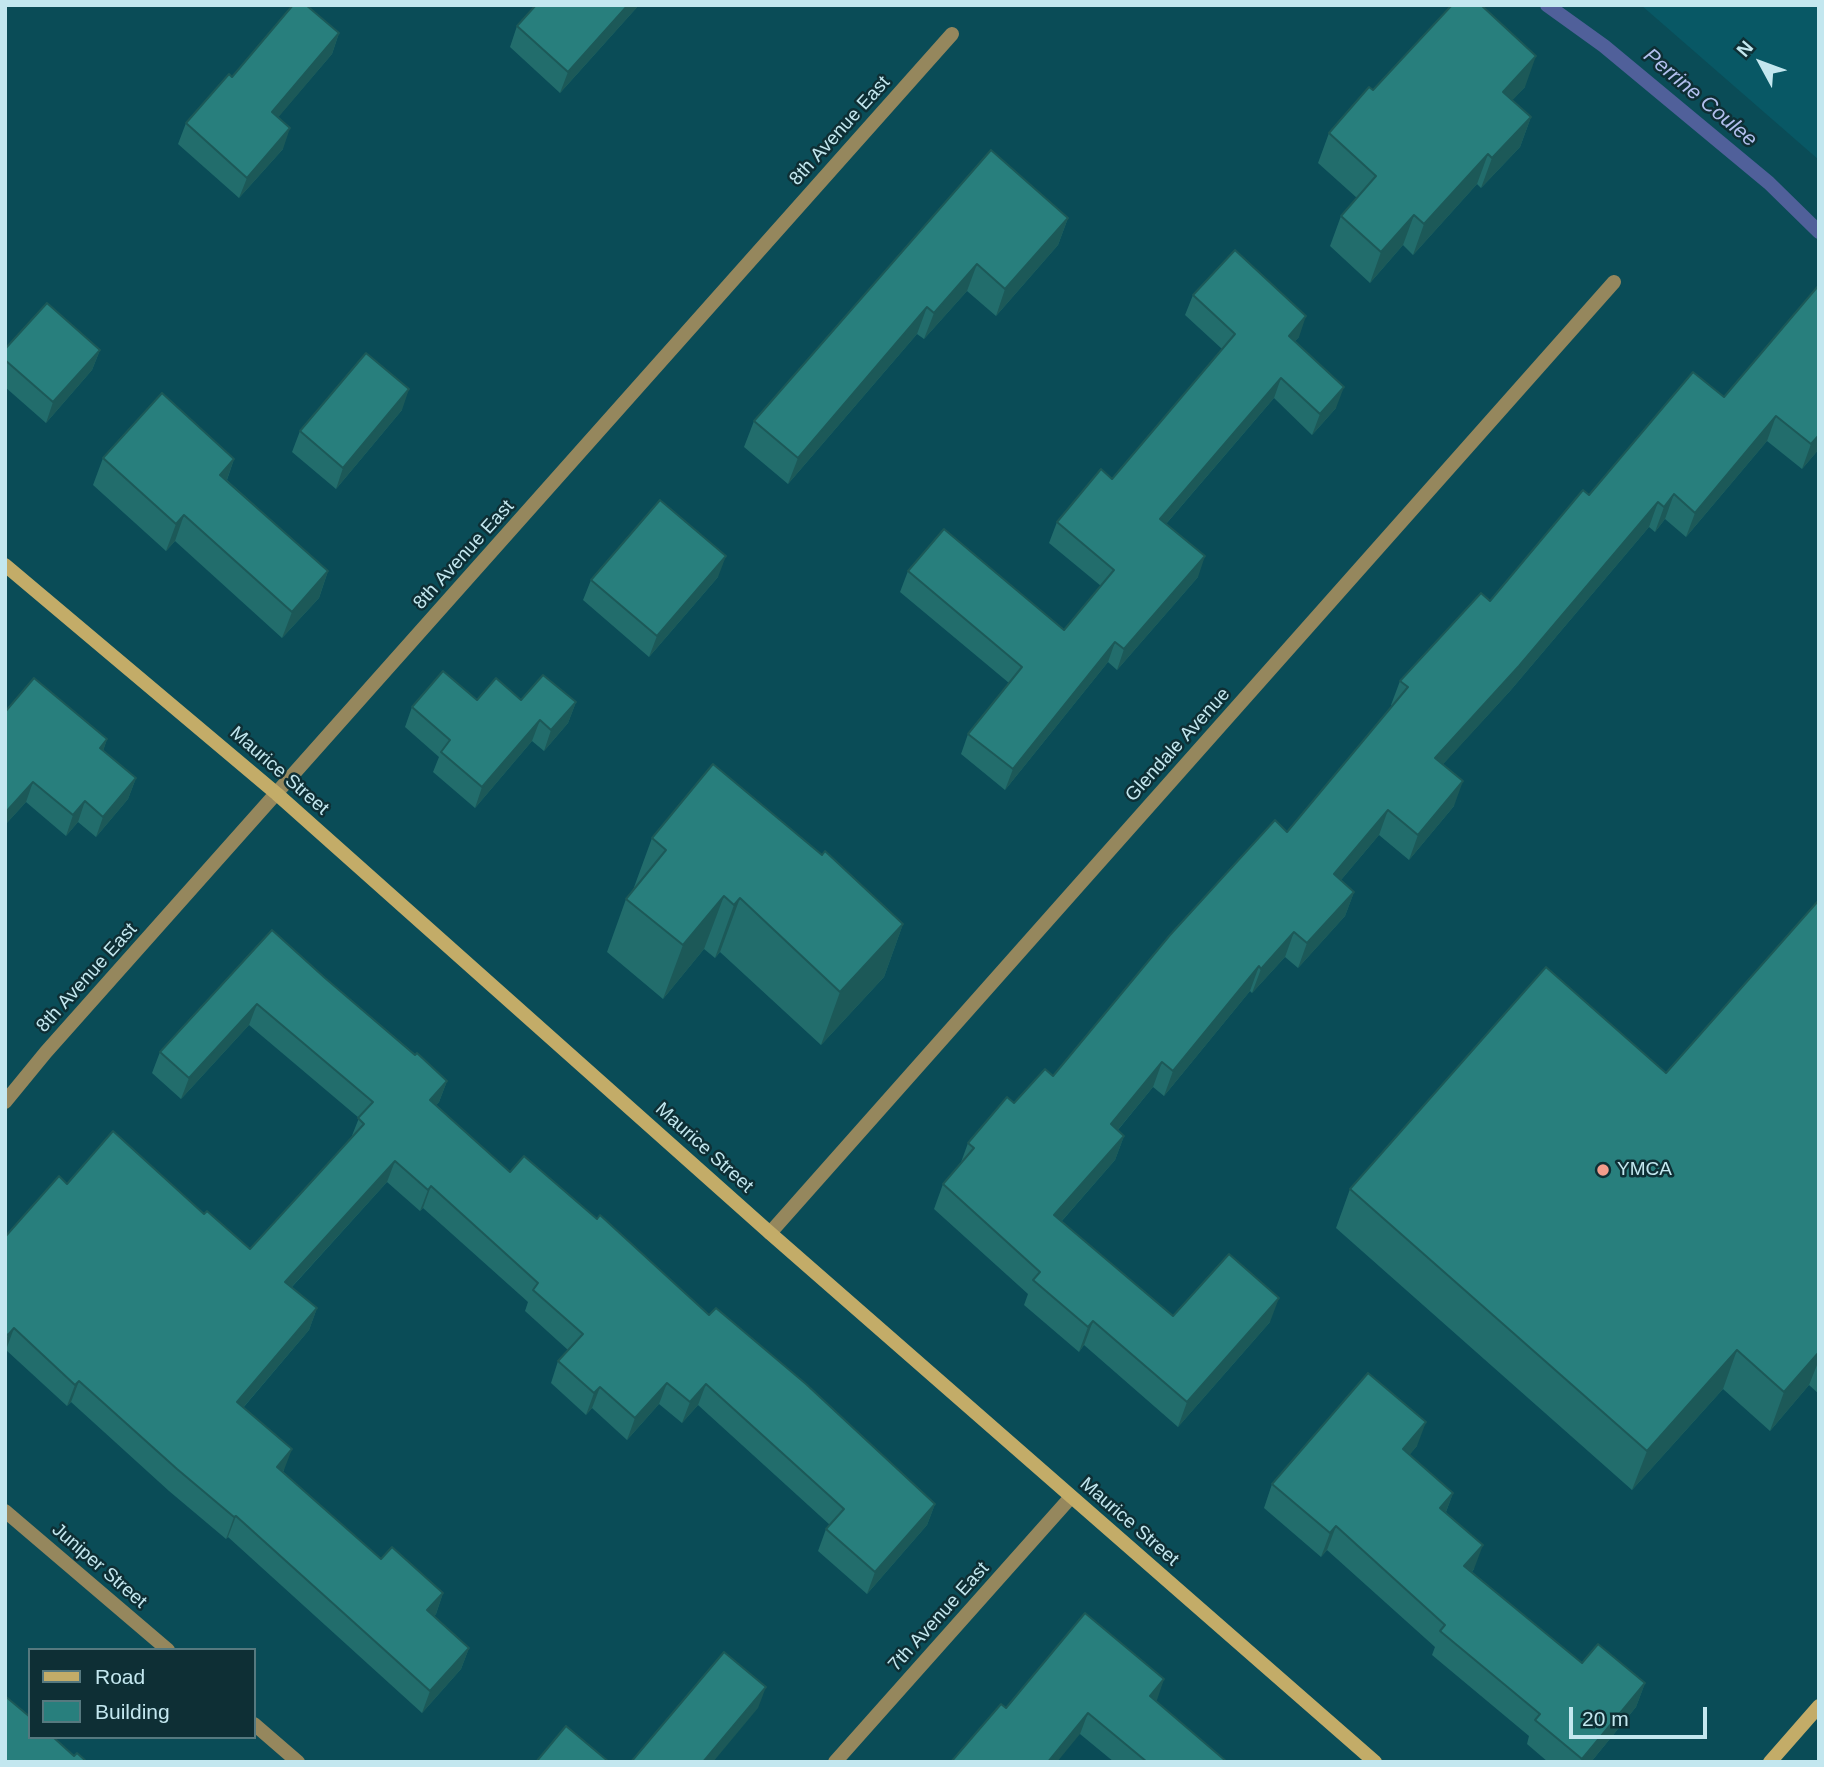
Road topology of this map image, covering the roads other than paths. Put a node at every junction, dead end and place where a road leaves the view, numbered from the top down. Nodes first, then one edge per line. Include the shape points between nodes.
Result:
1 (952, 34) dead end
2 (1614, 282) dead end
3 (5, 565) edge
4 (277, 794) junction
5 (5, 1102) edge
6 (770, 1233) junction
7 (1071, 1497) junction
8 (5, 1511) edge
9 (165, 1648) edge
10 (1819, 1706) edge
11 (256, 1726) edge
12 (298, 1762) edge
13 (835, 1762) edge
14 (1375, 1762) edge
15 (1770, 1762) edge

1 - 4 street, 8th Avenue East
2 - 6 street, Glendale Avenue
3 - 4 street, Maurice Street
4 - 5 street, 8th Avenue East
4 - 6 street, Maurice Street
6 - 7 street, Maurice Street
7 - 13 street, 7th Avenue East
7 - 14 street, Maurice Street
8 - 9 street, Juniper Street
10 - 15 street
11 - 12 street

